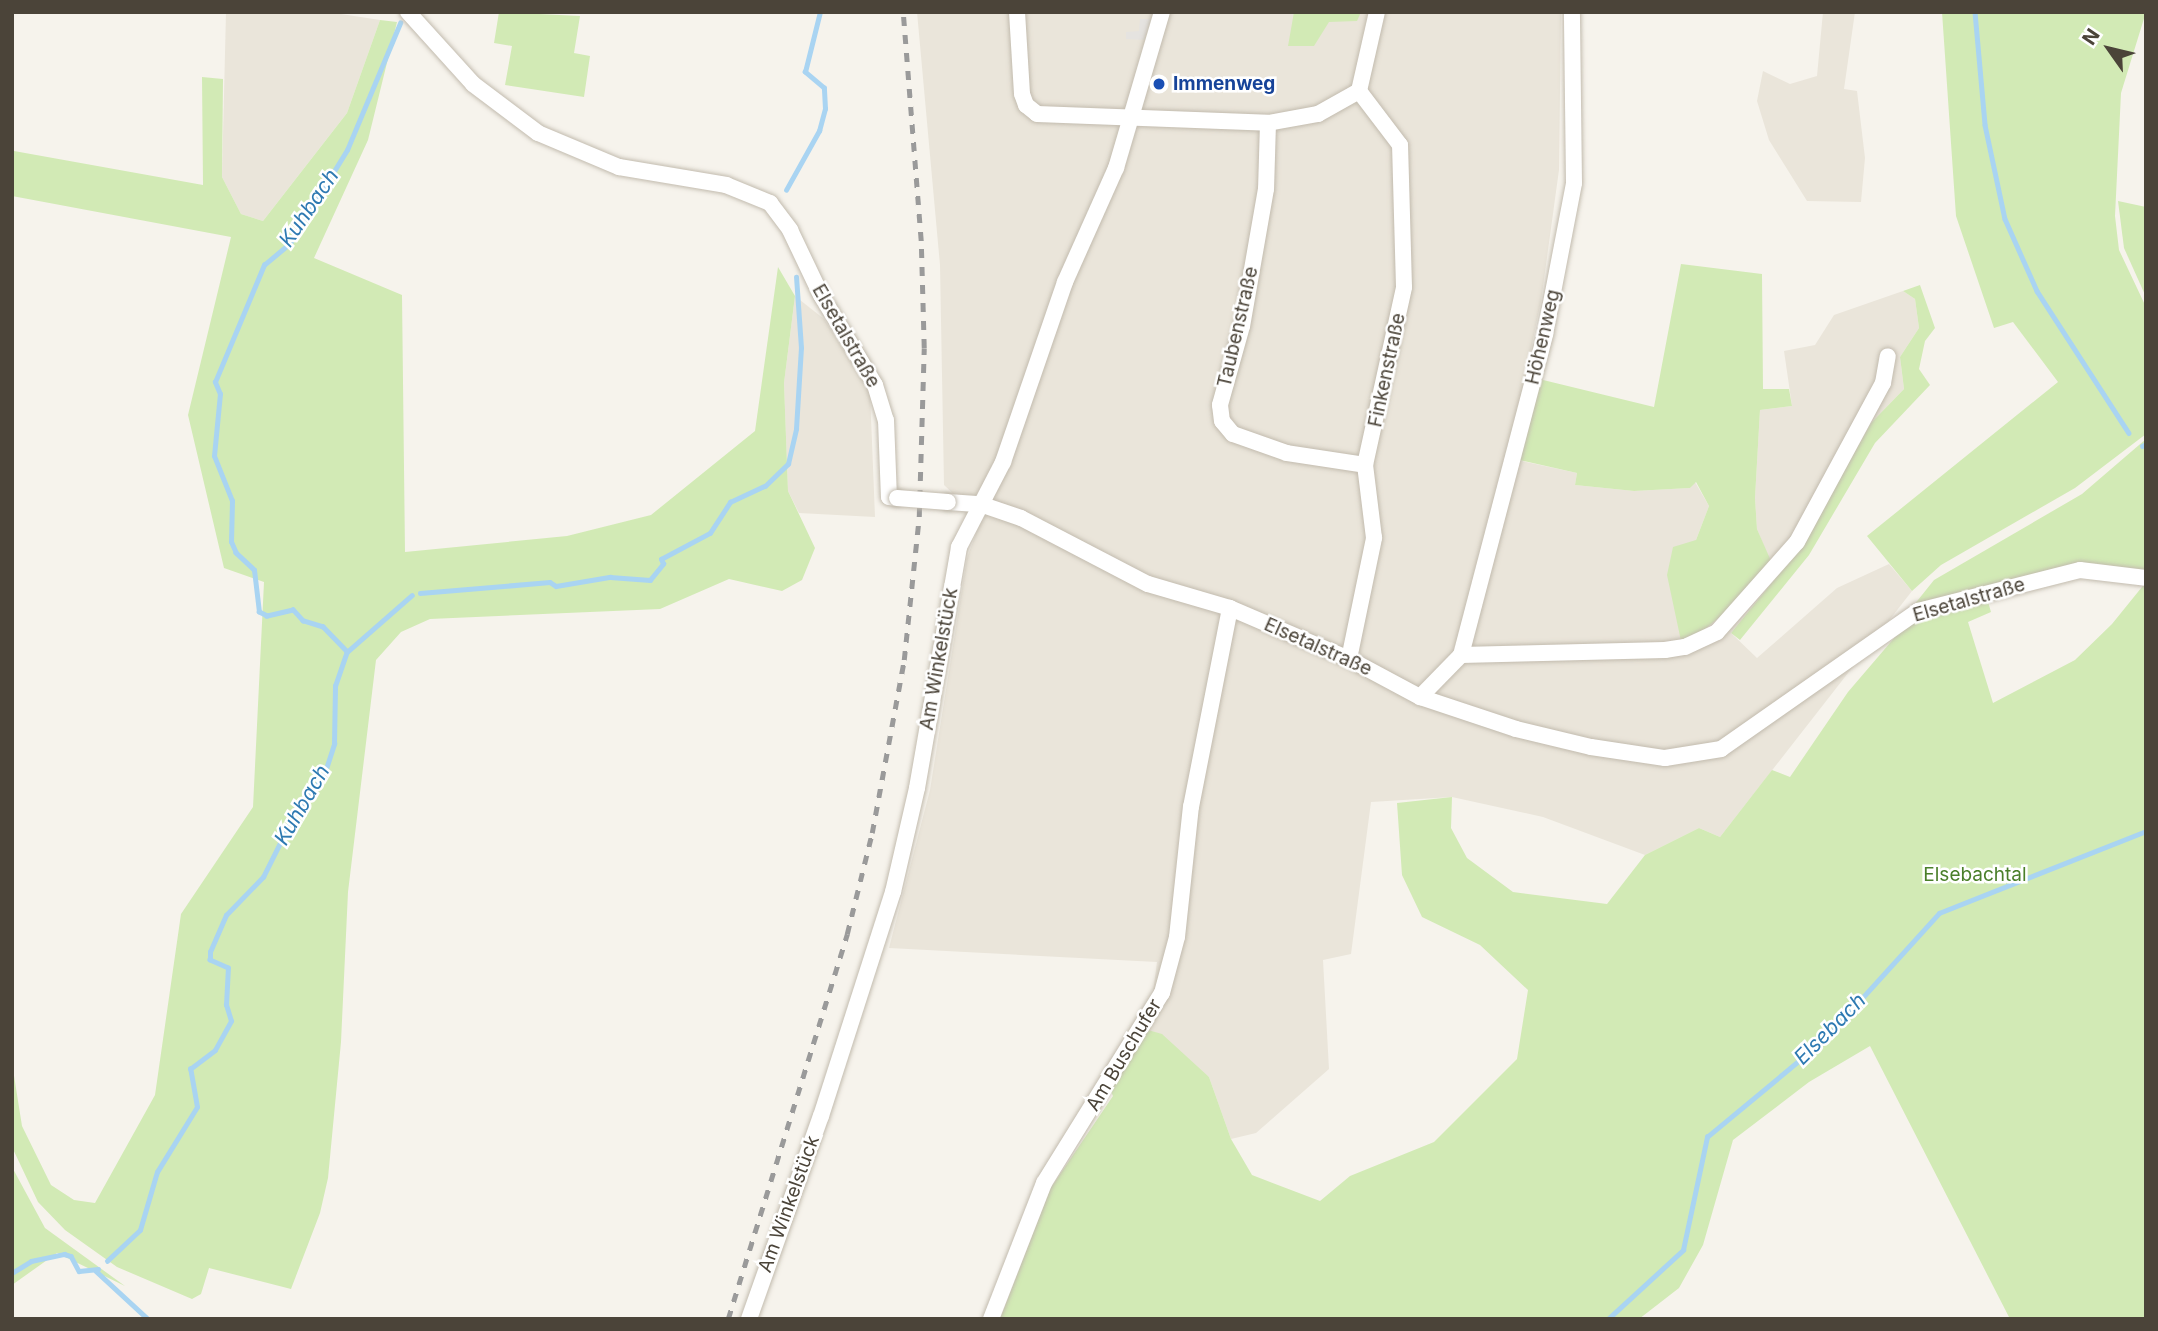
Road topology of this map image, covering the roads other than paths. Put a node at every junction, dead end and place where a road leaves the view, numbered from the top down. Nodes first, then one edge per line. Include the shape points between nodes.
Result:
1 (408, 12) edge
2 (1017, 12) edge
3 (1162, 12) edge
4 (1377, 12) edge
5 (1573, 12) edge
6 (1359, 91) junction
7 (1135, 115) junction
8 (1268, 123) junction
9 (1888, 356) dead end
10 (1365, 465) junction
11 (980, 505) junction
12 (2146, 578) edge
13 (1230, 608) junction
14 (1461, 655) junction
15 (1349, 659) junction
16 (1420, 697) junction
17 (749, 1319) edge
18 (991, 1319) edge

1 - 11 street, Elsetalstraße, bridge via 473,83 538,133 619,167 726,185 770,203 790,230 821,295 875,384 886,420 893,497
2 - 7 street via 1026,105 1037,114
3 - 7 street, Am Winkelstück
4 - 6 street
5 - 14 street, Höhenweg via 1574,183 1545,334
6 - 8 street via 1318,114
6 - 10 street, Finkenstraße via 1400,145 1404,210 1404,287
7 - 8 street
7 - 11 street, Am Winkelstück via 1065,282 1003,462
8 - 10 street, Taubenstraße via 1266,189 1242,326 1220,405 1222,421 1233,434 1287,453
9 - 14 street via 1883,383 1797,542 1717,632 1685,648 1665,650
10 - 15 street, Finkenstraße via 1374,538
11 - 13 street, Elsetalstraße via 1021,518 1148,584
11 - 17 street, Am Winkelstück via 959,547 917,788 892,892
12 - 16 street, Elsetalstraße via 2081,570 1918,611 1721,749 1696,756 1665,758 1591,747
13 - 15 street, Elsetalstraße
13 - 18 street, Am Buschufer via 1191,807 1177,937 1162,993 1044,1183
14 - 16 street
15 - 16 street, Elsetalstraße

